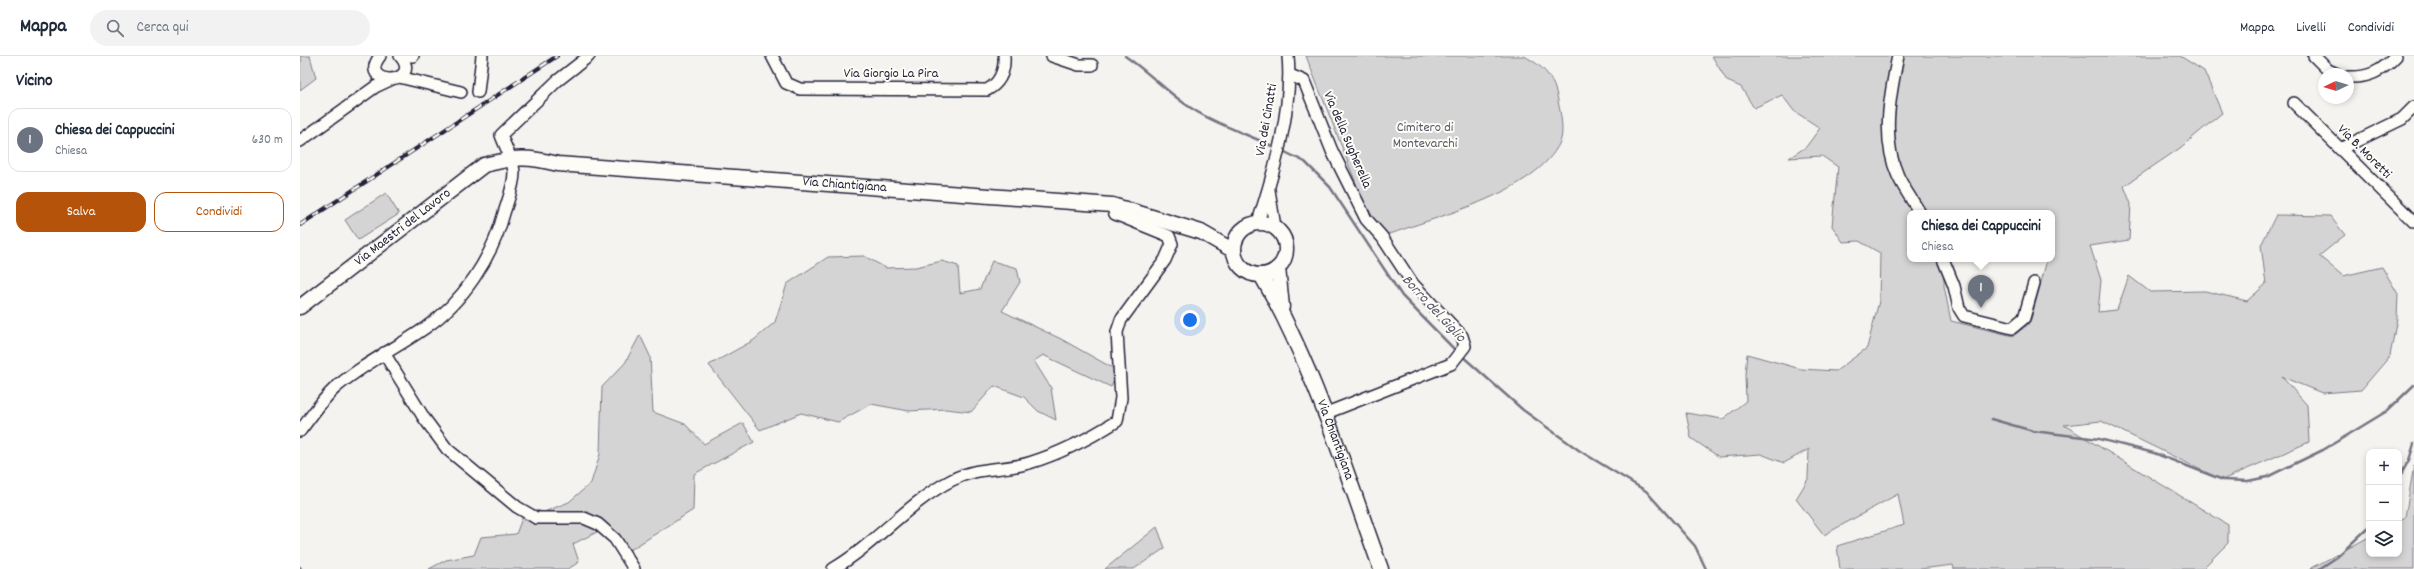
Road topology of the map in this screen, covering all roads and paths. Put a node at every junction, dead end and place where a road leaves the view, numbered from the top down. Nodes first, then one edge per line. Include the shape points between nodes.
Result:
1 (380, 56) edge
2 (400, 56) edge
3 (404, 56) edge
4 (413, 56) edge
5 (482, 56) edge
6 (589, 56) edge
7 (772, 56) edge
8 (1004, 56) edge
9 (1052, 56) edge
10 (1288, 56) edge
11 (1898, 56) edge
12 (2314, 56) edge
13 (2396, 56) edge
14 (1092, 65) dead end
15 (2326, 68) edge
16 (376, 69) junction
17 (1290, 75) junction
18 (2354, 77) edge
19 (394, 79) junction
20 (461, 92) dead end
21 (478, 92) dead end
22 (363, 96) junction
23 (2294, 103) dead end
24 (2414, 107) edge
25 (300, 141) edge
26 (2340, 149) junction
27 (511, 158) junction
28 (1269, 188) junction
29 (1112, 204) junction
30 (1918, 210) edge
31 (1258, 222) junction
32 (2414, 222) edge
33 (1275, 227) junction
34 (1201, 232) junction
35 (1240, 232) junction
36 (1234, 251) junction
37 (1944, 262) edge
38 (1278, 268) junction
39 (1261, 275) junction
40 (2034, 283) dead end
41 (300, 307) edge
42 (1283, 313) junction
43 (384, 353) junction
44 (1324, 414) junction
45 (300, 431) edge
46 (634, 569) edge
47 (833, 569) edge
48 (1381, 569) edge

1 - 16 street
2 - 19 street via 404,66
3 - 4 street
5 - 21 street
6 - 27 street via 557,81 501,135
7 - 8 street, Via Giorgio La Pira via 786,83 800,89 963,90 986,90 995,85 1005,68
9 - 14 street via 1078,65
10 - 17 street, Via dei Cinatti
11 - 30 street via 1887,116 1892,161 1898,177
12 - 15 street
13 - 18 street via 2387,66 2364,78
16 - 19 street via 381,77
16 - 22 street via 373,81
17 - 28 street, Via dei Cinatti
17 - 44 street, Via della Sugherella via 1304,81 1332,151 1366,218 1382,237 1413,284 1462,336 1466,346 1450,364
19 - 20 street
19 - 22 street via 375,87
22 - 25 street
23 - 26 street, Via B. Moretti
24 - 26 street via 2402,119
26 - 32 street, Via B. Moretti
27 - 29 main road, Via Chiantigiana via 530,157 558,164
27 - 41 main road, Via Maestri del Lavoro via 484,165
27 - 43 street via 514,172 512,185 490,253 451,306 425,328
28 - 31 street, Via dei Cinatti
28 - 33 street
29 - 34 main road, Via Chiantigiana
29 - 47 street via 1115,214 1169,236 1172,244 1165,260 1121,320 1116,332 1121,398 1117,421 1094,436 1028,463 972,471 950,480 903,513 856,555
31 - 33 main road
31 - 35 main road, Via Chiantigiana
33 - 38 main road via 1285,239 1286,247 1286,255
34 - 35 main road, Via Chiantigiana
34 - 36 main road, Via Chiantigiana
35 - 36 main road via 1236,238
36 - 39 main road via 1240,266 1246,271
37 - 40 street via 1964,316 2012,328 2024,318
38 - 39 main road
38 - 42 main road, Via Chiantigiana
39 - 42 main road, Via Chiantigiana
42 - 44 main road, Via Chiantigiana
43 - 45 street via 335,388
43 - 46 street via 446,449 517,507 536,518 584,518 598,524 615,539
44 - 48 main road, Via Chiantigiana

